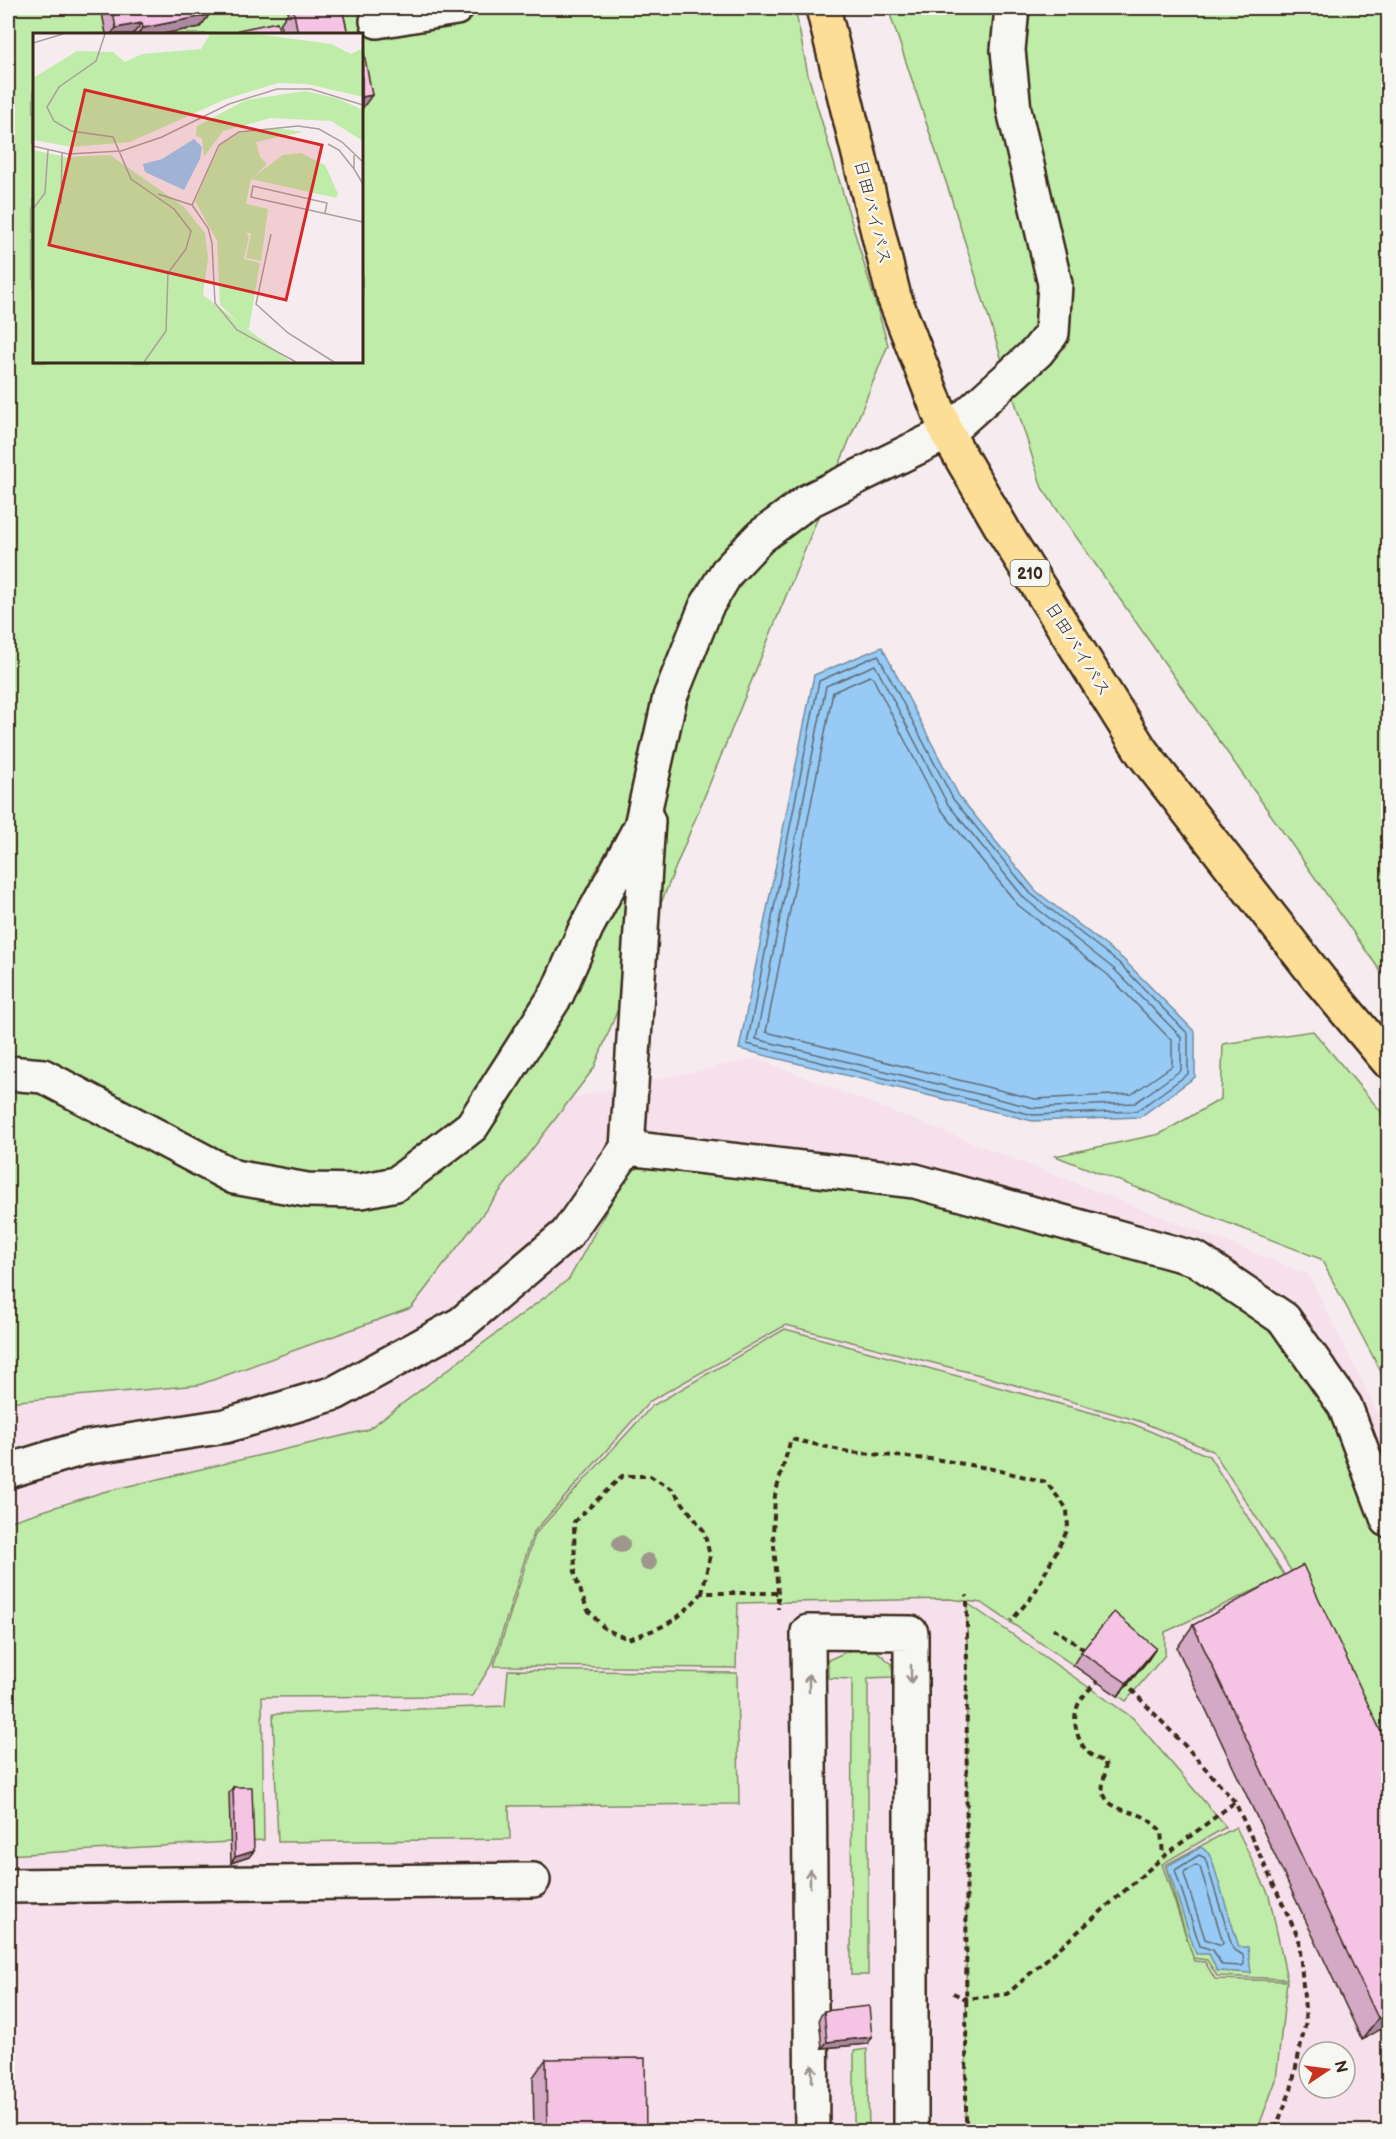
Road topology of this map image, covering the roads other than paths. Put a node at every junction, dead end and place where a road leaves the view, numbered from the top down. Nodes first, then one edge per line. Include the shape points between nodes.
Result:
1 (456, 8) edge
2 (823, 8) edge
3 (1012, 8) edge
4 (377, 21) dead end
5 (947, 433) junction
6 (651, 784) junction
7 (1389, 1062) edge
8 (8, 1073) edge
9 (627, 1148) junction
10 (8, 1471) edge
11 (1389, 1520) edge
12 (533, 1880) dead end
13 (8, 1886) edge
14 (812, 2132) edge
15 (911, 2132) edge

1 - 4 street
2 - 5 highway, 日田バイパス / 210 via 894,297
3 - 5 street via 1008,50 1014,110 1055,284 1052,333 1037,352
5 - 6 street via 808,501 760,537 727,572 706,607 670,697
5 - 7 highway, 日田バイパス / 210 via 1010,542 1142,752 1319,979
6 - 8 street via 641,826 586,928 557,994 472,1125 396,1184 361,1191 307,1190 234,1177 43,1076
6 - 9 street
9 - 10 street via 567,1234 461,1324 335,1393 225,1426 83,1448
9 - 11 street via 915,1181 1196,1259 1284,1319 1345,1406
12 - 13 street
14 -> 15 street via 808,1632 911,1633

